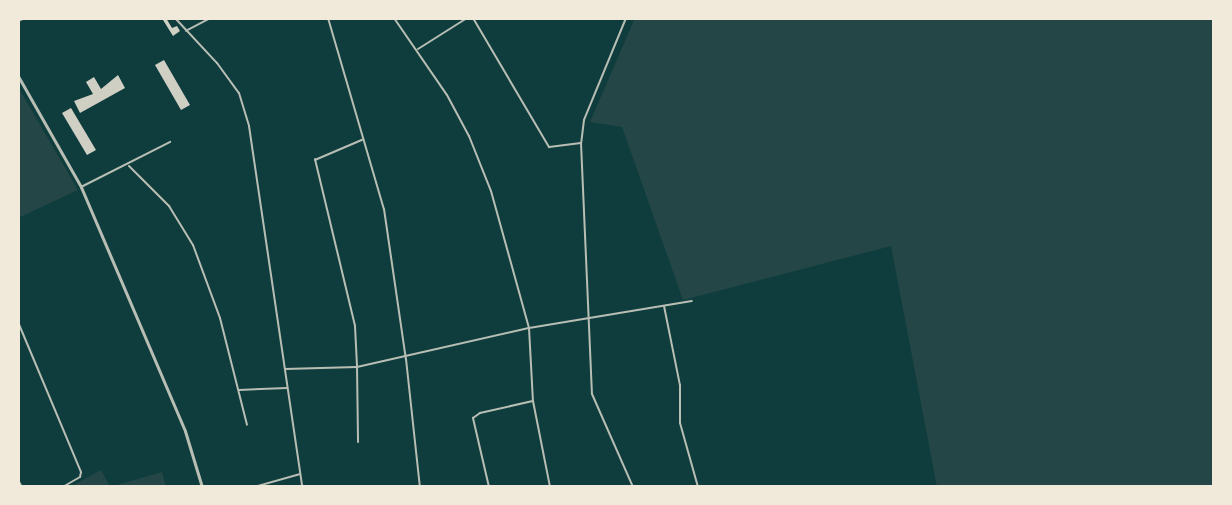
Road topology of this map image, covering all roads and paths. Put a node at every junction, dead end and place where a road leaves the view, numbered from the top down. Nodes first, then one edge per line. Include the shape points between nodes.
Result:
1 (25, 18) edge
2 (175, 18) edge
3 (210, 18) edge
4 (328, 18) edge
5 (394, 18) edge
6 (467, 18) edge
7 (473, 18) edge
8 (626, 18) edge
9 (18, 21) edge
10 (186, 31) junction
11 (418, 49) junction
12 (18, 76) edge
13 (362, 140) junction
14 (170, 142) dead end
15 (581, 143) junction
16 (129, 166) junction
17 (81, 187) junction
18 (692, 301) dead end
19 (664, 306) junction
20 (586, 320) junction
21 (18, 322) edge
22 (529, 328) junction
23 (406, 358) junction
24 (357, 367) junction
25 (285, 369) junction
26 (288, 388) junction
27 (239, 390) junction
28 (533, 401) junction
29 (247, 425) dead end
30 (358, 442) dead end
31 (300, 474) junction
32 (18, 480) edge
33 (22, 487) edge
34 (63, 487) edge
35 (202, 487) edge
36 (254, 487) edge
37 (302, 487) edge
38 (420, 487) edge
39 (489, 487) edge
40 (550, 487) edge
41 (633, 487) edge
42 (698, 487) edge

1 - 9 street
2 - 10 street
3 - 10 lane
4 - 13 street
5 - 11 street
6 - 11 street
7 - 15 street via 549,147
8 - 15 street via 584,120
10 - 25 street via 239,93 249,126
11 - 22 street via 469,136 491,191
12 - 17 street
13 - 23 street via 384,209
13 - 24 lane via 315,160 355,326
14 - 16 street
15 - 20 street
16 - 17 street
16 - 27 street via 169,206 193,245 220,318
17 - 35 street via 185,431
18 - 19 street
19 - 20 street
19 - 42 street via 680,385 680,423
20 - 22 street
20 - 41 street via 592,394
21 - 34 street via 81,472 80,477
22 - 23 street
22 - 28 street
23 - 24 street
23 - 38 street
24 - 25 street
24 - 30 street
25 - 26 street
26 - 27 street
26 - 31 street
27 - 29 street
28 - 39 street via 473,418
28 - 40 street
31 - 36 street
31 - 37 street
32 - 33 street

